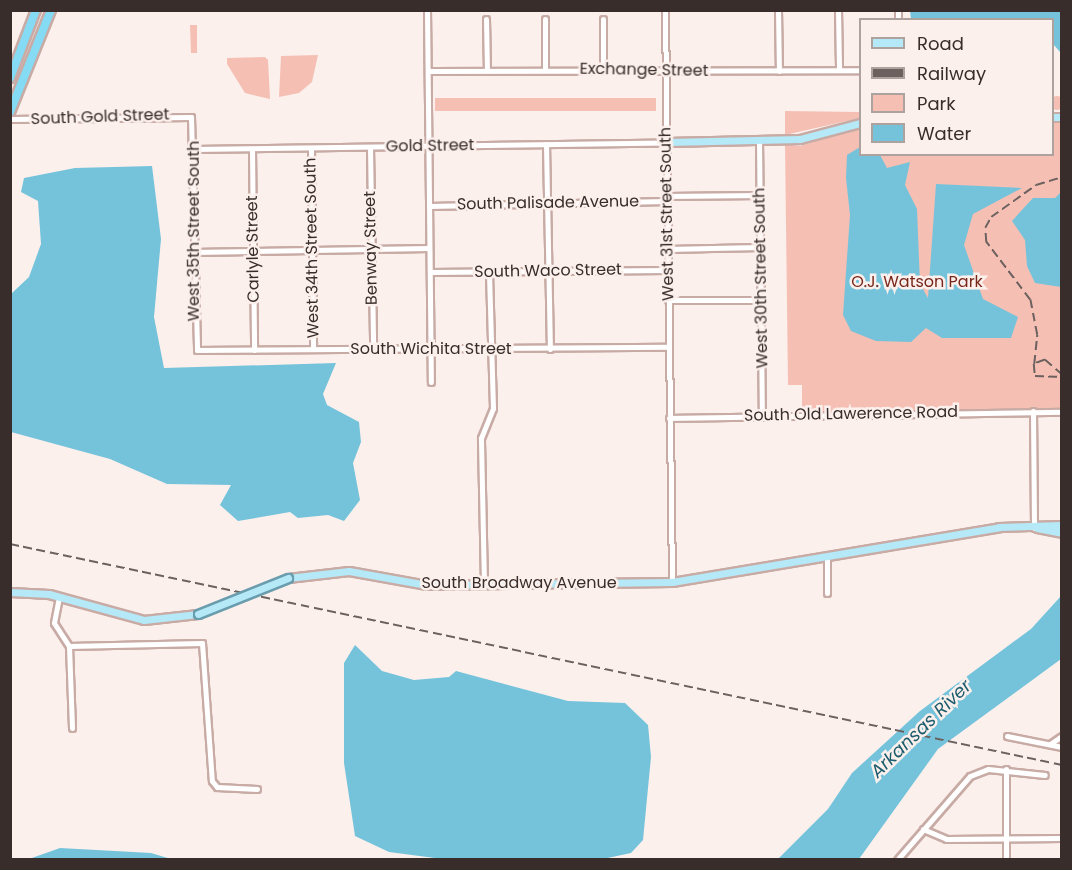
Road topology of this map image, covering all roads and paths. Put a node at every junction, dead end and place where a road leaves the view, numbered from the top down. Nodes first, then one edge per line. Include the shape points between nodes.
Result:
1 (36, 10) edge
2 (51, 10) edge
3 (427, 10) edge
4 (664, 10) edge
5 (778, 10) edge
6 (838, 10) edge
7 (486, 19) dead end
8 (544, 19) dead end
9 (603, 19) dead end
10 (545, 69) junction
11 (603, 69) junction
12 (487, 70) junction
13 (665, 70) junction
14 (839, 70) junction
15 (859, 70) edge
16 (428, 71) junction
17 (779, 71) junction
18 (10, 78) edge
19 (10, 112) edge
20 (189, 116) joint
21 (10, 119) edge
22 (859, 124) edge
23 (759, 140) junction
24 (666, 142) junction
25 (546, 144) junction
26 (429, 146) junction
27 (370, 147) junction
28 (311, 148) junction
29 (194, 149) junction
30 (252, 149) junction
31 (760, 195) junction
32 (667, 198) junction
33 (547, 203) junction
34 (429, 206) junction
35 (429, 248) junction
36 (760, 248) junction
37 (371, 249) junction
38 (667, 249) junction
39 (312, 250) junction
40 (253, 251) junction
41 (194, 252) junction
42 (667, 270) junction
43 (549, 271) junction
44 (430, 272) junction
45 (489, 272) junction
46 (668, 300) junction
47 (761, 300) junction
48 (668, 347) junction
49 (194, 348) joint
50 (313, 349) junction
51 (373, 349) junction
52 (550, 349) junction
53 (254, 350) junction
54 (430, 350) junction
55 (491, 350) junction
56 (430, 382) dead end
57 (1033, 411) junction
58 (1062, 412) edge
59 (762, 416) junction
60 (669, 418) junction
61 (1062, 525) edge
62 (1036, 528) junction
63 (1062, 533) edge
64 (827, 557) junction
65 (672, 582) junction
66 (484, 584) junction
67 (10, 592) edge
68 (827, 593) dead end
69 (59, 597) junction
70 (69, 646) junction
71 (72, 728) dead end
72 (1007, 736) dead end
73 (1062, 736) edge
74 (1050, 744) junction
75 (1062, 747) edge
76 (1006, 769) junction
77 (1045, 775) dead end
78 (257, 789) dead end
79 (923, 829) junction
80 (1006, 838) junction
81 (1062, 838) edge
82 (897, 860) edge
83 (1006, 860) edge

1 - 18 highway
2 - 19 highway
3 - 16 street
4 - 13 street, West 31st Street South
5 - 17 street
6 - 14 street
7 - 12 street
8 - 10 street
9 - 11 street
10 - 11 street, Exchange Street
10 - 12 street, Exchange Street
11 - 13 street, Exchange Street
12 - 16 street, Exchange Street
13 - 17 street, Exchange Street
13 - 24 street, West 31st Street South
14 - 15 street, Exchange Street
14 - 17 street, Exchange Street
16 - 26 street
20 - 21 street, South Gold Street
20 - 29 street, West 35th Street South
22 - 23 main road via 800,139
23 - 24 main road
23 - 31 street, West 30th Street South
24 - 25 street, Gold Street
24 - 32 street, West 31st Street South
25 - 26 street, Gold Street
25 - 33 street
26 - 27 street, Gold Street
26 - 34 street
27 - 28 street, Gold Street
27 - 37 street, Benway Street
28 - 30 street, Gold Street
28 - 39 street, West 34th Street South
29 - 30 street, Gold Street
29 - 41 street, West 35th Street South
30 - 40 street, Carlyle Street
31 - 32 street, South Palisade Avenue
31 - 36 street, West 30th Street South
32 - 33 street, South Palisade Avenue
32 - 38 street, West 31st Street South
33 - 34 street, South Palisade Avenue
33 - 43 street
34 - 35 street
35 - 37 street
35 - 44 street
36 - 38 street
36 - 47 street, West 30th Street South
37 - 39 street
37 - 51 street, Benway Street
38 - 42 street, West 31st Street South
39 - 40 street
39 - 50 street, West 34th Street South
40 - 41 street
40 - 53 street, Carlyle Street
41 - 49 street, West 35th Street South
42 - 43 street, South Waco Street
42 - 46 street, West 31st Street South
43 - 45 street, South Waco Street
43 - 52 street
44 - 45 street, South Waco Street
44 - 54 street
45 - 55 street
46 - 47 street
46 - 48 street, West 31st Street South
47 - 59 street, West 30th Street South
48 - 52 street, South Wichita Street
48 - 60 street, West 31st Street South
49 - 53 street, South Wichita Street
50 - 51 street, South Wichita Street
50 - 53 street, South Wichita Street
51 - 54 street, South Wichita Street
52 - 55 street, South Wichita Street
54 - 55 street, South Wichita Street
54 - 56 street
55 - 66 street via 493,408 482,429
57 - 58 street, South Old Lawerence Road
57 - 59 street, South Old Lawerence Road
57 - 62 street
59 - 60 street, South Old Lawerence Road
60 - 65 street, West 31st Street South
61 - 62 main road, South Broadway Avenue
62 - 63 main road, South Broadway Avenue
62 - 64 main road, South Broadway Avenue via 999,527
64 - 65 main road, South Broadway Avenue
64 - 68 street
65 - 66 main road, South Broadway Avenue
66 - 69 main road, South Broadway Avenue, bridge via 420,584 349,571 288,578 198,614 171,620 129,618
67 - 69 main road, South Broadway Avenue
69 - 70 street via 54,623
70 - 71 street
70 - 78 street via 199,642 205,648 212,781 217,786
72 - 74 street
73 - 74 street
74 - 75 street
76 - 77 street
76 - 79 street via 970,776
76 - 80 street
79 - 80 street via 946,838
79 - 82 street
80 - 81 street
80 - 83 street

